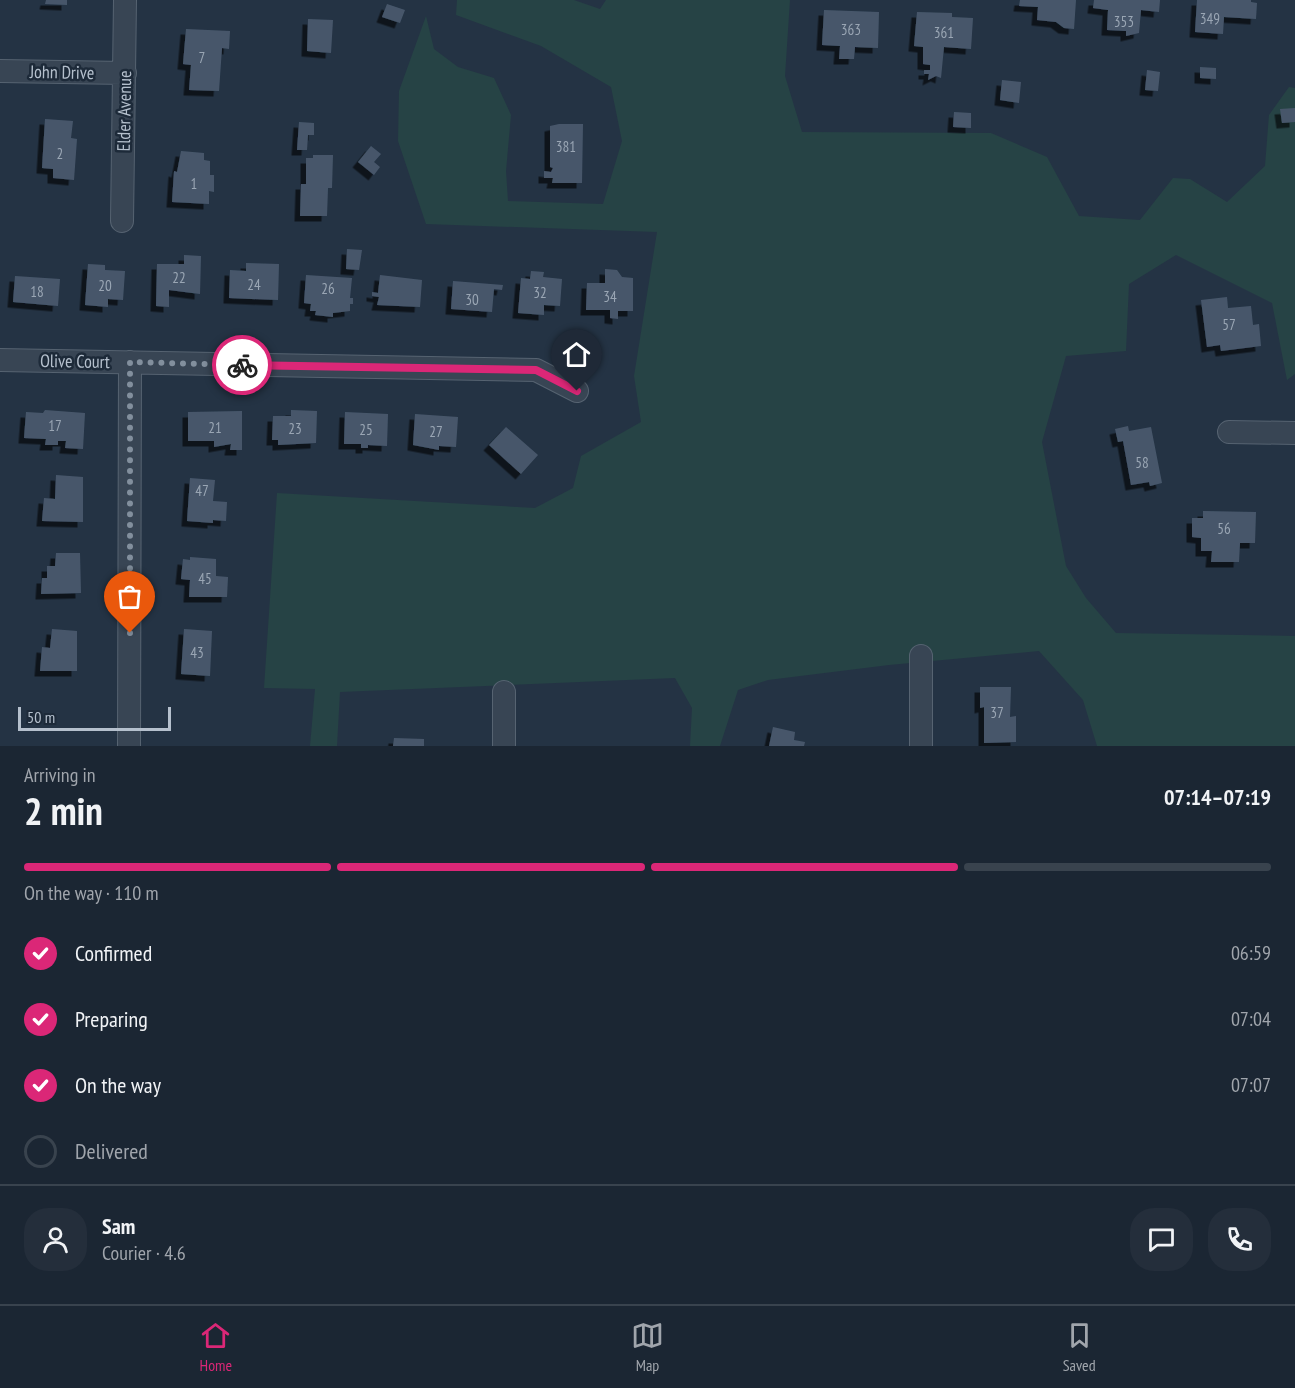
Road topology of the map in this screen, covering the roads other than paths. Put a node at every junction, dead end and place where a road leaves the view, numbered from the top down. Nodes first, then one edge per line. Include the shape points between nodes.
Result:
1 (125, 0) edge
2 (0, 71) edge
3 (125, 74) junction
4 (122, 221) dead end
5 (0, 360) edge
6 (130, 362) junction
7 (577, 391) dead end
8 (1229, 432) dead end
9 (1295, 433) edge
10 (921, 656) dead end
11 (504, 692) dead end
12 (129, 746) edge
13 (504, 746) edge
14 (921, 746) edge

1 - 3 street, Elder Avenue
2 - 3 street, John Drive
3 - 4 street, Elder Avenue
5 - 6 street, Olive Court
6 - 7 street, Olive Court via 536,370
6 - 12 street
8 - 9 street
10 - 14 street
11 - 13 street

